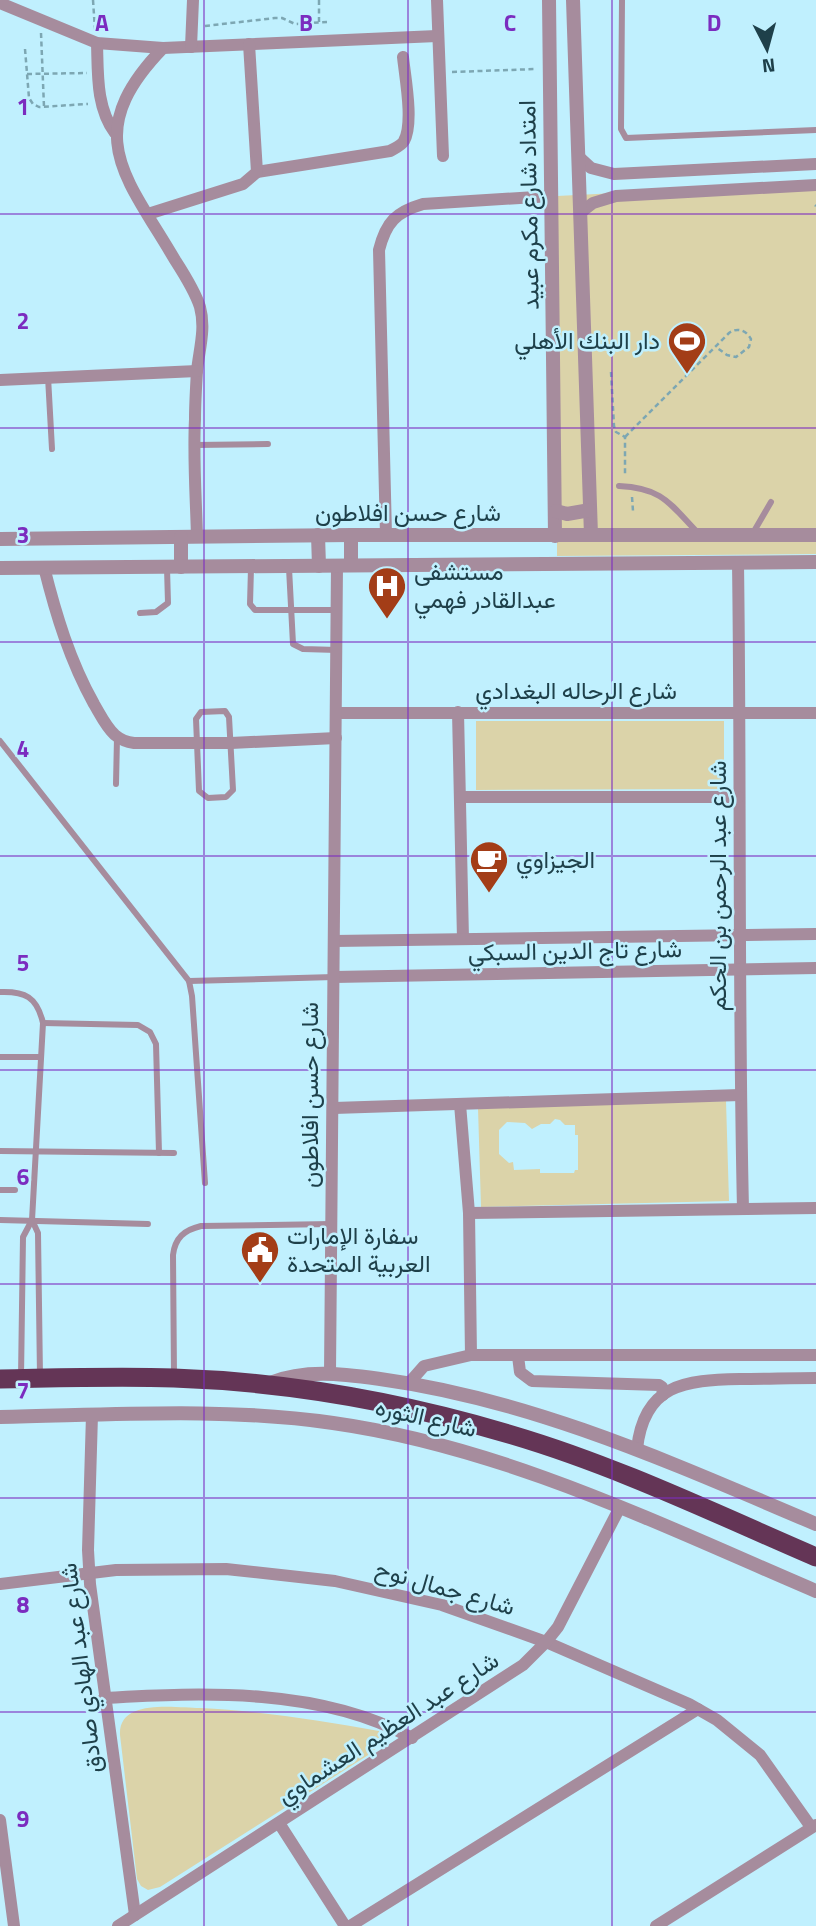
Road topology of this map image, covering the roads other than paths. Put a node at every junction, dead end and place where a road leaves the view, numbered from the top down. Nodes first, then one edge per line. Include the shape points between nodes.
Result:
1 (193, 0) edge
2 (437, 0) edge
3 (549, 0) edge
4 (573, 0) edge
5 (622, 0) edge
6 (0, 3) edge
7 (438, 36) junction
8 (97, 43) junction
9 (249, 44) junction
10 (191, 47) junction
11 (163, 48) junction
12 (403, 57) dead end
13 (816, 130) edge
14 (115, 133) junction
15 (443, 156) dead end
16 (579, 157) junction
17 (816, 164) edge
18 (257, 172) junction
19 (816, 185) edge
20 (552, 196) junction
21 (580, 213) junction
22 (148, 214) junction
23 (197, 371) junction
24 (48, 377) junction
25 (0, 380) edge
26 (268, 444) dead end
27 (195, 445) junction
28 (52, 449) dead end
29 (619, 486) dead end
30 (771, 502) dead end
31 (590, 510) junction
32 (556, 511) junction
33 (752, 534) junction
34 (816, 534) edge
35 (318, 535) junction
36 (351, 535) junction
37 (386, 535) junction
38 (591, 535) junction
39 (699, 535) junction
40 (555, 536) junction
41 (181, 537) junction
42 (197, 537) junction
43 (0, 539) edge
44 (816, 562) edge
45 (738, 563) junction
46 (344, 565) junction
47 (251, 566) junction
48 (289, 566) junction
49 (319, 566) junction
50 (44, 567) junction
51 (174, 567) junction
52 (0, 568) edge
53 (337, 610) junction
54 (290, 611) junction
55 (140, 613) dead end
56 (337, 650) junction
57 (458, 712) junction
58 (336, 713) junction
59 (740, 713) junction
60 (816, 713) edge
61 (116, 737) junction
62 (336, 738) junction
63 (0, 741) edge
64 (197, 743) junction
65 (231, 743) junction
66 (116, 784) dead end
67 (460, 797) junction
68 (738, 797) junction
69 (738, 934) junction
70 (816, 934) edge
71 (463, 939) junction
72 (334, 941) junction
73 (739, 968) junction
74 (816, 968) edge
75 (334, 978) junction
76 (189, 982) junction
77 (0, 992) edge
78 (43, 1023) junction
79 (0, 1057) edge
80 (41, 1057) junction
81 (740, 1095) junction
82 (460, 1104) junction
83 (334, 1108) junction
84 (0, 1151) edge
85 (37, 1152) junction
86 (159, 1153) junction
87 (174, 1153) dead end
88 (205, 1183) dead end
89 (0, 1190) edge
90 (15, 1190) dead end
91 (816, 1208) edge
92 (743, 1209) junction
93 (469, 1213) junction
94 (0, 1220) edge
95 (33, 1220) junction
96 (148, 1224) dead end
97 (332, 1224) junction
98 (471, 1355) junction
99 (816, 1355) edge
100 (518, 1356) junction
101 (330, 1373) junction
102 (174, 1378) junction
103 (816, 1378) edge
104 (0, 1379) edge
105 (30, 1379) junction
106 (410, 1383) junction
107 (265, 1385) junction
108 (663, 1395) junction
109 (92, 1415) junction
110 (0, 1416) edge
111 (637, 1449) junction
112 (620, 1507) junction
113 (816, 1524) edge
114 (816, 1557) edge
115 (89, 1573) junction
116 (0, 1584) edge
117 (816, 1591) edge
118 (546, 1642) junction
119 (104, 1698) junction
120 (698, 1709) junction
121 (412, 1738) junction
122 (0, 1819) edge
123 (279, 1823) junction
124 (814, 1826) edge
125 (135, 1915) junction
126 (15, 1926) edge
127 (118, 1926) edge
128 (348, 1926) edge
129 (656, 1926) edge

1 - 10 street
2 - 7 street
3 - 20 street, امتداد شارع مكرم عبيد
4 - 16 street, امتداد شارع مكرم عبيد
5 - 13 lane via 621,129 626,138
6 - 8 street
7 - 9 street
7 - 15 street
8 - 11 street
8 - 14 street via 102,103
9 - 10 street
9 - 18 street
10 - 11 street
11 - 14 street via 127,96
12 - 18 street via 407,127 399,146
14 - 22 street via 130,184
16 - 17 street via 591,168 614,174
16 - 21 street, امتداد شارع مكرم عبيد
18 - 22 street via 243,184
19 - 21 street via 616,196
20 - 32 street, امتداد شارع مكرم عبيد
20 - 37 street via 424,204 407,209 383,233 379,250
21 - 31 street, امتداد شارع مكرم عبيد
22 - 23 street via 200,307 202,343
23 - 24 street
23 - 27 street
24 - 25 street
24 - 28 lane
26 - 27 lane
27 - 42 street
29 - 39 lane via 648,489 661,496
30 - 33 lane
31 - 32 street
31 - 38 street, امتداد شارع مكرم عبيد
32 - 40 street, امتداد شارع مكرم عبيد
33 - 34 street, شارع حسن افلاطون
33 - 39 street, شارع حسن افلاطون
35 - 36 street, شارع حسن افلاطون
35 - 42 street, شارع حسن افلاطون
35 - 49 street
36 - 37 street, شارع حسن افلاطون
36 - 46 street
37 - 40 street, شارع حسن افلاطون
38 - 39 street, شارع حسن افلاطون
38 - 40 street, شارع حسن افلاطون
41 - 42 street, شارع حسن افلاطون
41 - 43 street, شارع حسن افلاطون
41 - 51 street
44 - 45 street
45 - 46 street
45 - 59 street, شارع عبد الرحمن بن الحكم
46 - 49 street
46 - 53 street, شارع حسن افلاطون
47 - 48 street
47 - 51 street
47 - 54 lane via 252,607
48 - 49 street
48 - 54 lane
50 - 51 street
50 - 52 street
50 - 61 street via 75,665
51 - 55 lane via 168,603 156,612
53 - 54 lane
53 - 56 street, شارع حسن افلاطون
54 - 56 lane via 296,646
56 - 58 street, شارع حسن افلاطون
57 - 58 street, شارع الرحاله البغدادي
57 - 59 street, شارع الرحاله البغدادي
57 - 67 street
58 - 62 street, شارع حسن افلاطون
59 - 60 street, شارع الرحاله البغدادي
59 - 68 street, شارع عبد الرحمن بن الحكم
61 - 64 street via 134,743
61 - 66 lane
62 - 65 street
62 - 72 street, شارع حسن افلاطون
63 - 76 lane
64 - 65 street
64 - 65 lane via 199,713 225,711
64 - 65 lane via 199,791 208,798 232,792
67 - 68 street
67 - 71 street
68 - 69 street, شارع عبد الرحمن بن الحكم
69 - 70 street, شارع تاج الدين السبكي
69 - 71 street, شارع تاج الدين السبكي
69 - 73 street, شارع عبد الرحمن بن الحكم
71 - 72 street, شارع تاج الدين السبكي
72 - 75 street, شارع حسن افلاطون
73 - 74 street, شارع تاج الدين السبكي
73 - 75 street, شارع تاج الدين السبكي
73 - 81 street, شارع عبد الرحمن بن الحكم
75 - 76 lane
75 - 83 street, شارع حسن افلاطون
76 - 88 lane
77 - 78 lane via 27,996
78 - 80 lane
78 - 86 lane via 138,1025 150,1032 156,1044
79 - 80 lane
80 - 85 lane
81 - 82 street
81 - 92 street, شارع عبد الرحمن بن الحكم
82 - 83 street
82 - 93 street
83 - 97 street, شارع حسن افلاطون
84 - 85 lane
85 - 86 lane
85 - 95 lane
86 - 87 lane
89 - 90 lane
91 - 92 street
92 - 93 street
93 - 98 street
94 - 95 lane
95 - 96 lane
95 - 105 lane via 38,1233
95 - 105 lane via 23,1237
97 - 101 street, شارع حسن افلاطون
97 - 102 lane via 201,1226 184,1232 173,1255
98 - 100 street
98 - 106 street via 424,1366
99 - 100 street
100 - 108 street via 520,1372 532,1381 659,1385
101 - 106 street, شارع الثوره
101 - 107 street, شارع الثوره via 290,1376
102 - 105 highway, شارع الثوره
102 - 107 highway, شارع الثوره
103 - 108 street via 699,1380
104 - 105 highway, شارع الثوره
106 - 111 street, شارع الثوره via 517,1408
107 - 114 highway, شارع الثوره via 391,1404 515,1436 635,1479
108 - 111 street via 644,1418
109 - 110 street, شارع الثوره
109 - 112 street, شارع الثوره via 211,1413 333,1423 469,1453
109 - 115 street, شارع عبد الهادي صادق
111 - 113 street, شارع الثوره
112 - 117 street, شارع الثوره
112 - 118 street, شارع عبد العظيم العشماوي
115 - 116 street, شارع جمال نوح
115 - 118 street, شارع جمال نوح via 199,1568 308,1577 415,1598
115 - 119 street, شارع عبد الهادي صادق
118 - 120 street, شارع جمال نوح
118 - 121 street, شارع عبد العظيم العشماوي via 514,1671
119 - 121 street via 210,1696 309,1703 363,1715
119 - 125 street, شارع عبد الهادي صادق
120 - 124 street, شارع جمال نوح via 760,1755
120 - 128 street
121 - 123 street, شارع عبد العظيم العشماوي
122 - 126 street
123 - 125 street, شارع عبد العظيم العشماوي
123 - 128 street
124 - 129 street
125 - 127 street, شارع عبد العظيم العشماوي

